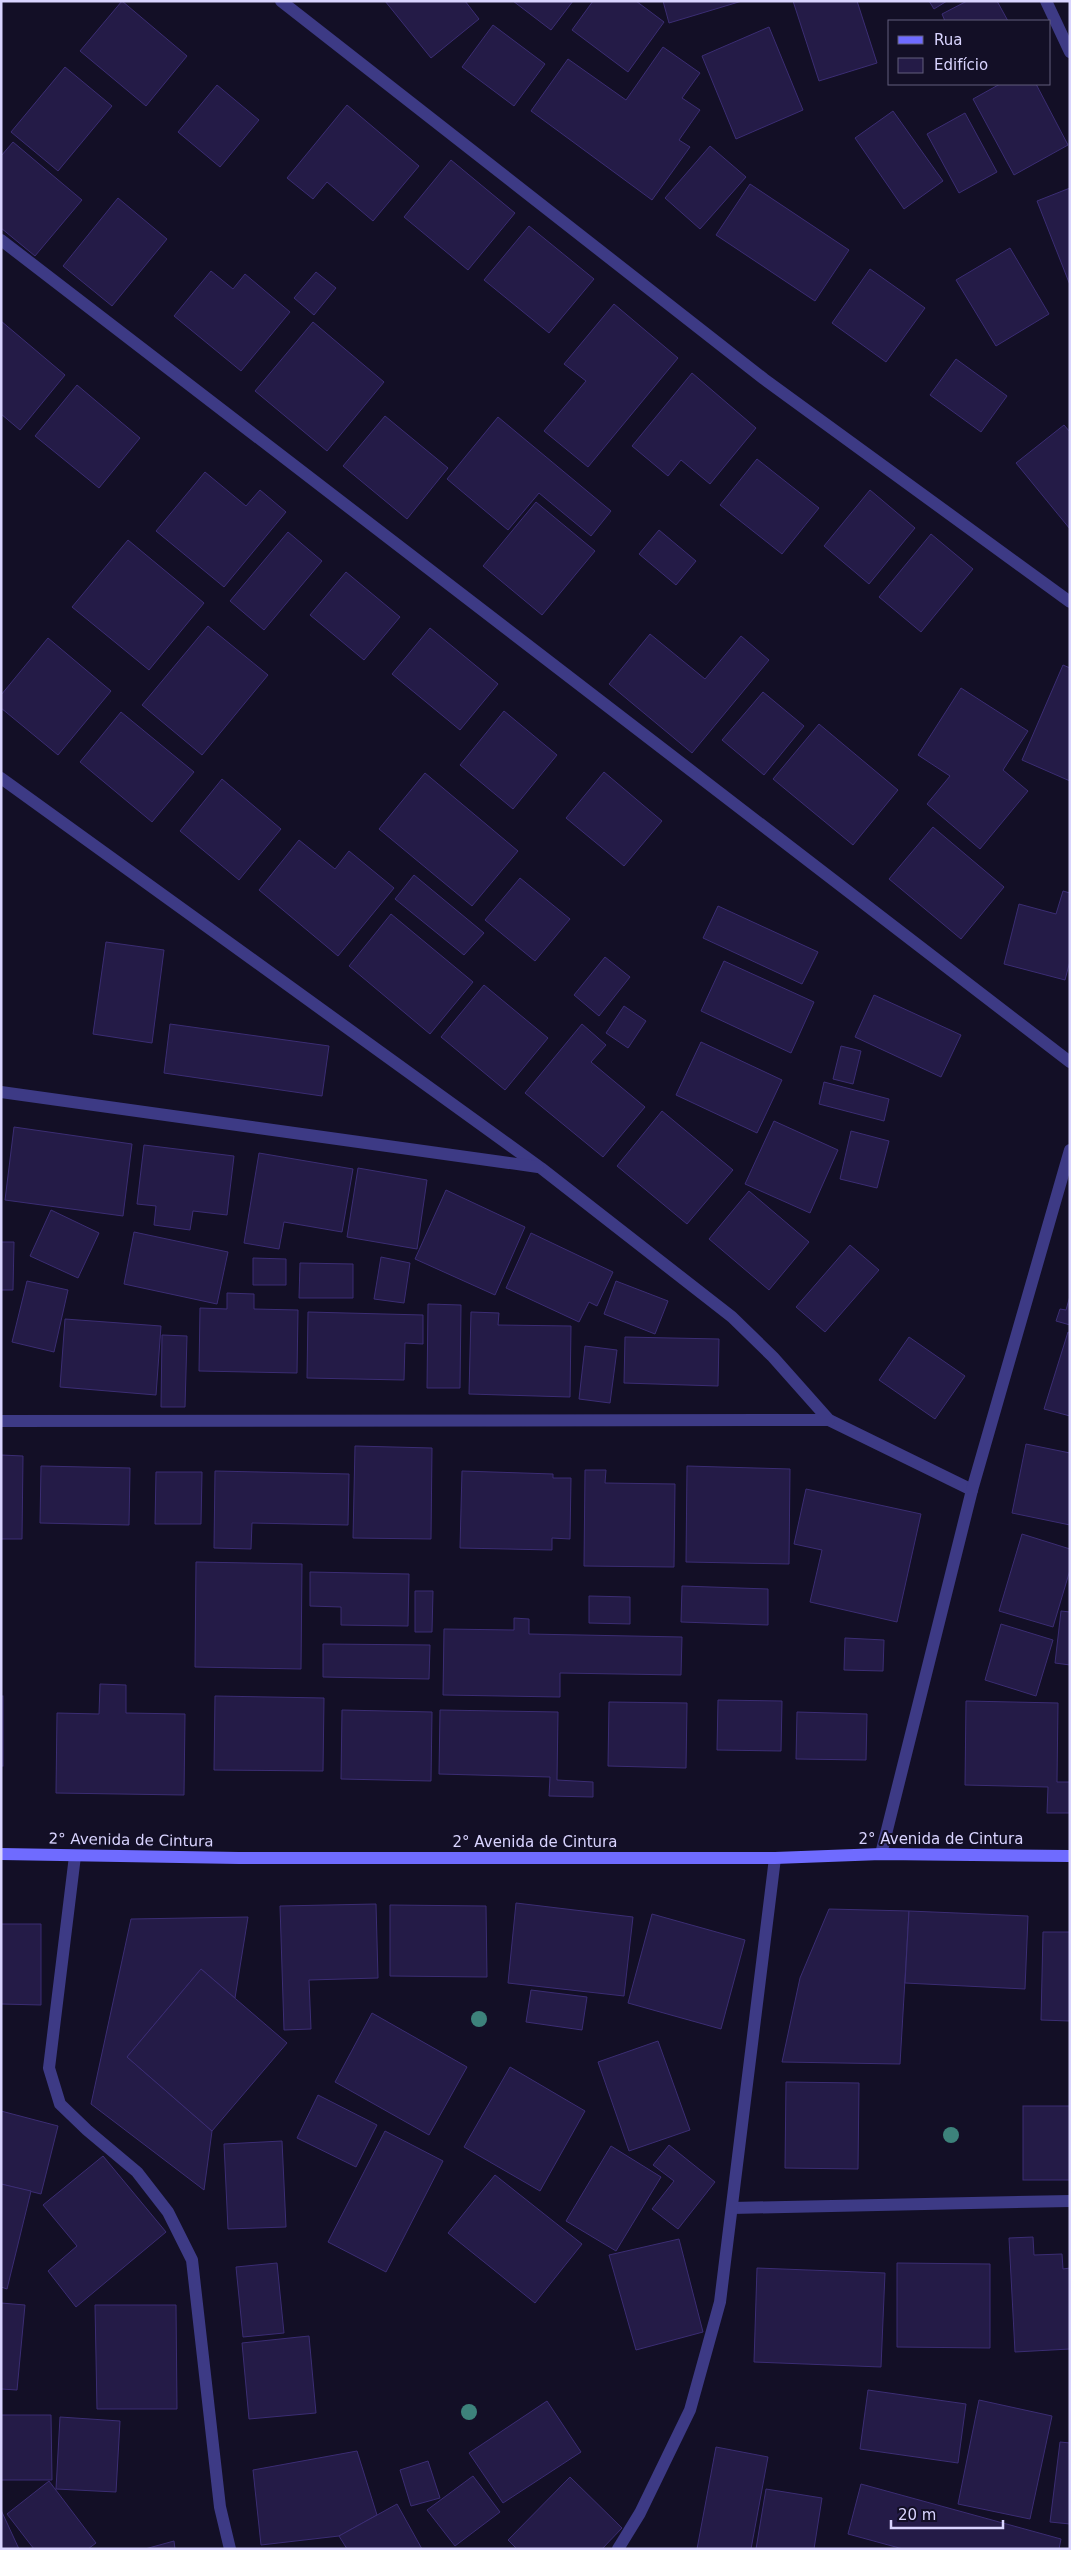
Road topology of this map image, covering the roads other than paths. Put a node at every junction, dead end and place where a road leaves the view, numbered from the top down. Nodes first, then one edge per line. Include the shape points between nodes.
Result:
1 (281, 1) edge
2 (1046, 1) edge
3 (1070, 52) edge
4 (1, 240) edge
5 (1070, 602) edge
6 (1, 778) edge
7 (1070, 1062) edge
8 (1, 1092) edge
9 (1070, 1150) edge
10 (541, 1168) junction
11 (829, 1420) junction
12 (1, 1421) edge
13 (972, 1490) junction
14 (1, 1854) edge
15 (881, 1854) junction
16 (75, 1856) junction
17 (1070, 1856) edge
18 (775, 1858) junction
19 (1070, 2200) edge
20 (732, 2208) junction
21 (230, 2549) edge
22 (618, 2549) edge

1 - 5 street via 764,379
2 - 3 street
4 - 7 street
6 - 10 street
8 - 10 street
9 - 13 street
10 - 11 street via 732,1317
11 - 12 street
11 - 13 street
13 - 15 street
14 - 16 street, 2° Avenida de Cintura
15 - 17 street, 2° Avenida de Cintura
15 - 18 street, 2° Avenida de Cintura
16 - 18 street, 2° Avenida de Cintura
16 - 21 street via 49,2068 60,2104 137,2172 168,2212 192,2260 220,2507
18 - 20 street
19 - 20 street
20 - 22 street via 720,2302 690,2410 640,2513

